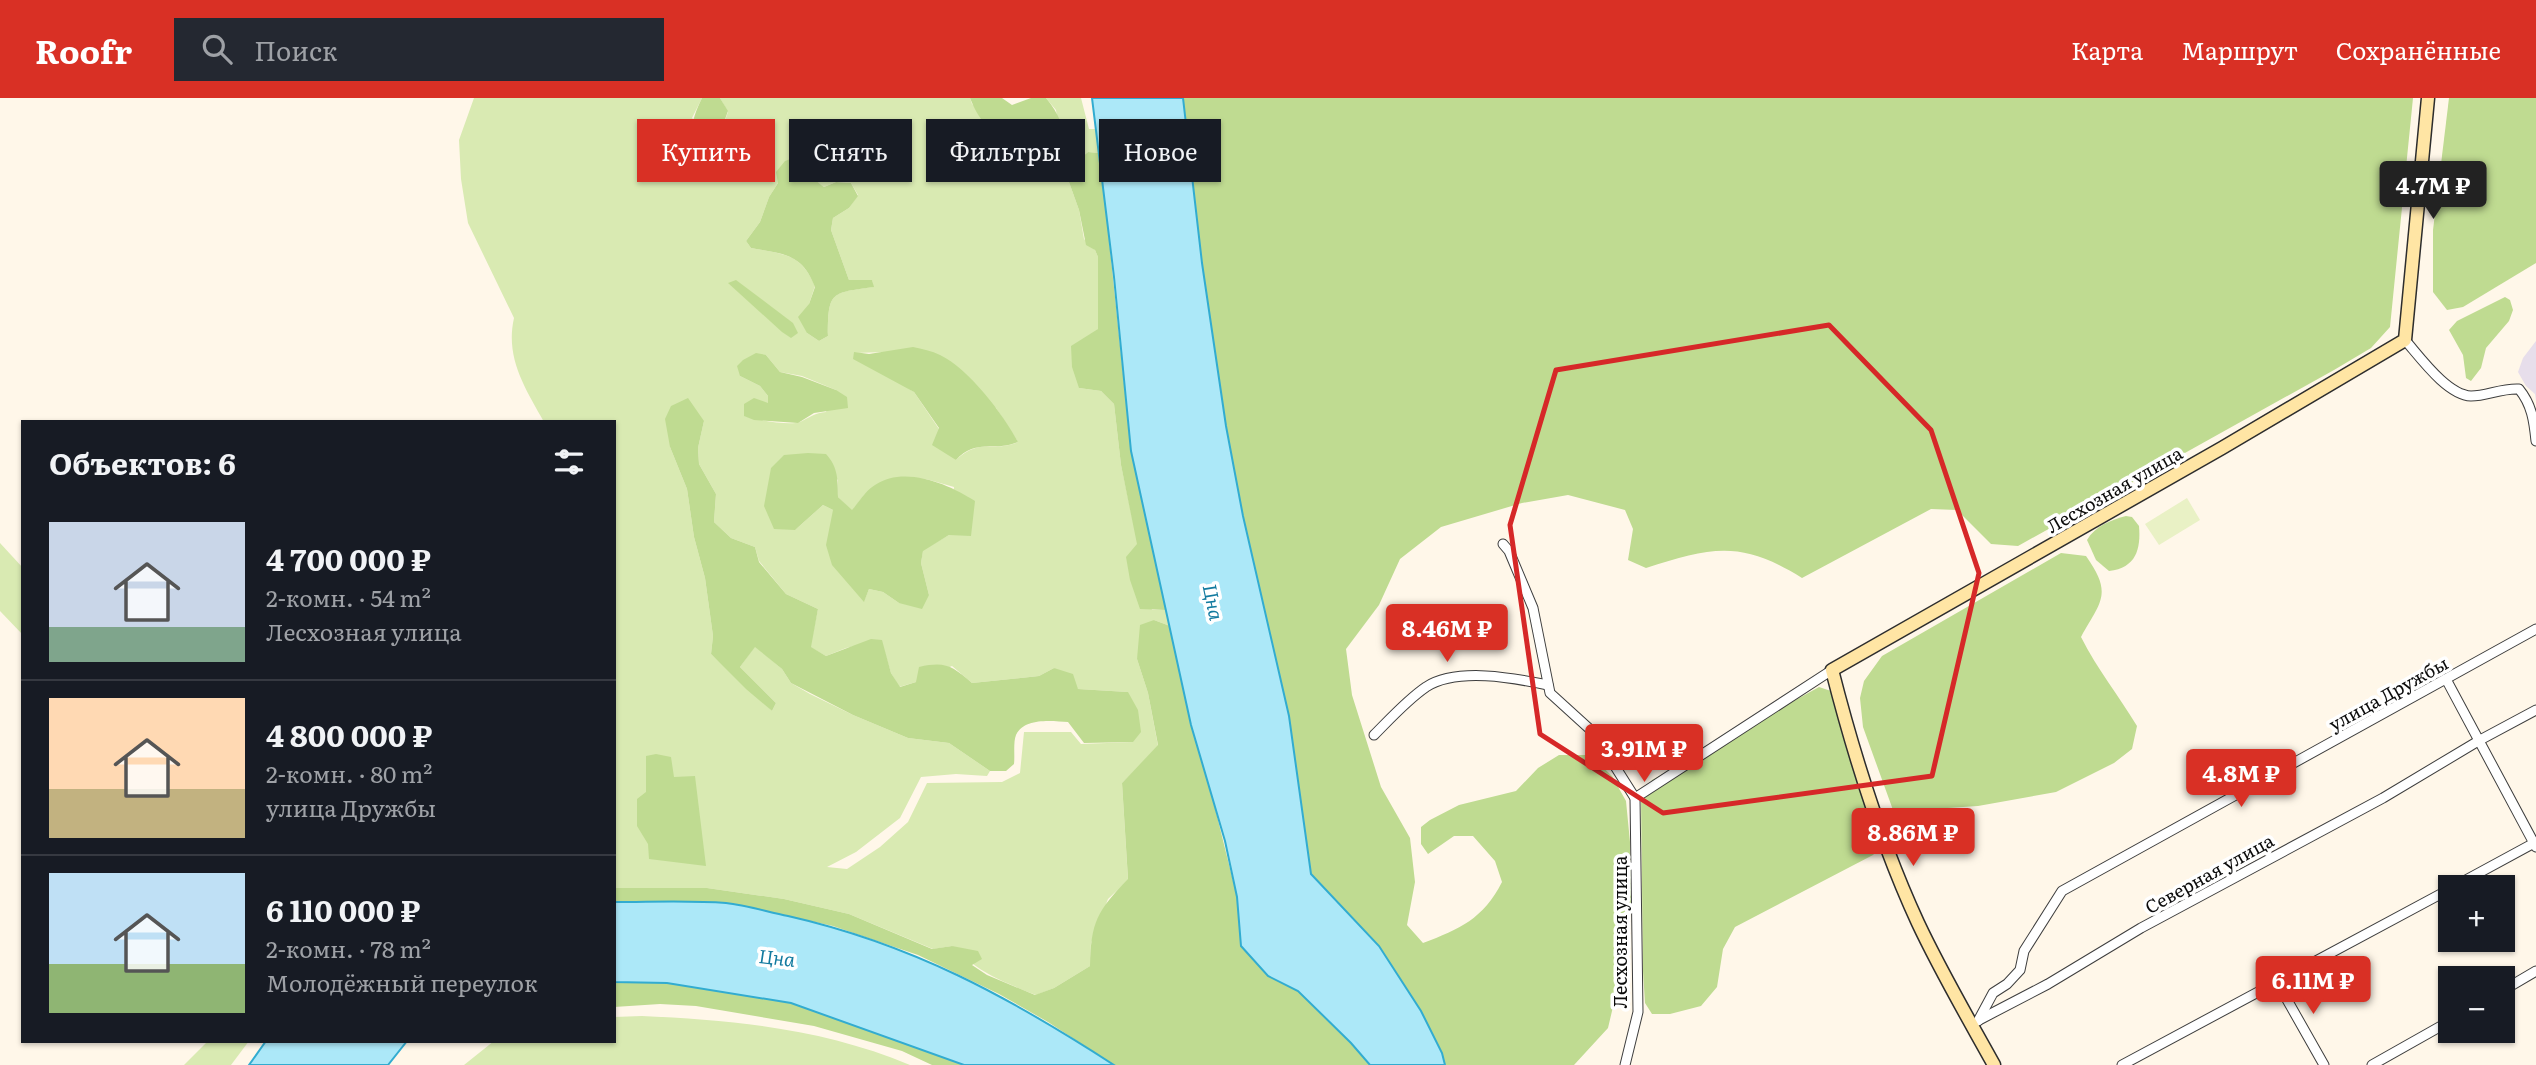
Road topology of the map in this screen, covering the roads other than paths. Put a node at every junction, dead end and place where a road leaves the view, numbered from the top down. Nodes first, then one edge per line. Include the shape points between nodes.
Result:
1 (2428, 98) edge
2 (2405, 341) junction
3 (2536, 441) edge
4 (1503, 544) dead end
5 (2536, 629) edge
6 (1832, 670) junction
7 (2446, 679) junction
8 (1549, 685) junction
9 (2536, 710) edge
10 (1374, 735) dead end
11 (2480, 740) junction
12 (1635, 797) junction
13 (2535, 844) edge
14 (2477, 875) edge
15 (2438, 896) edge
16 (2536, 971) edge
17 (2277, 982) junction
18 (2515, 983) edge
19 (1975, 1022) junction
20 (2438, 1028) edge
21 (1625, 1065) edge
22 (1994, 1065) edge
23 (2122, 1065) edge
24 (2324, 1065) edge
25 (2372, 1065) edge

1 - 2 street
2 - 3 street via 2440,379 2461,394 2519,389 2533,414
2 - 6 street, Лесхозная улица
4 - 8 street via 1533,608
5 - 7 street, улица Дружбы
6 - 12 street, Лесхозная улица
6 - 19 street via 1895,868 1919,924
7 - 11 street
7 - 19 street, улица Дружбы via 2062,891 2024,951 2020,970 1993,993
8 - 10 street via 1511,678 1449,678 1427,687
8 - 12 street via 1550,693 1594,733
9 - 11 street, Северная улица
11 - 13 street
11 - 19 street, Северная улица
12 - 21 street, Лесхозная улица via 1638,1012
13 - 14 street
15 - 17 street
16 - 18 street
17 - 23 street
17 - 24 street
19 - 22 street
20 - 25 street

